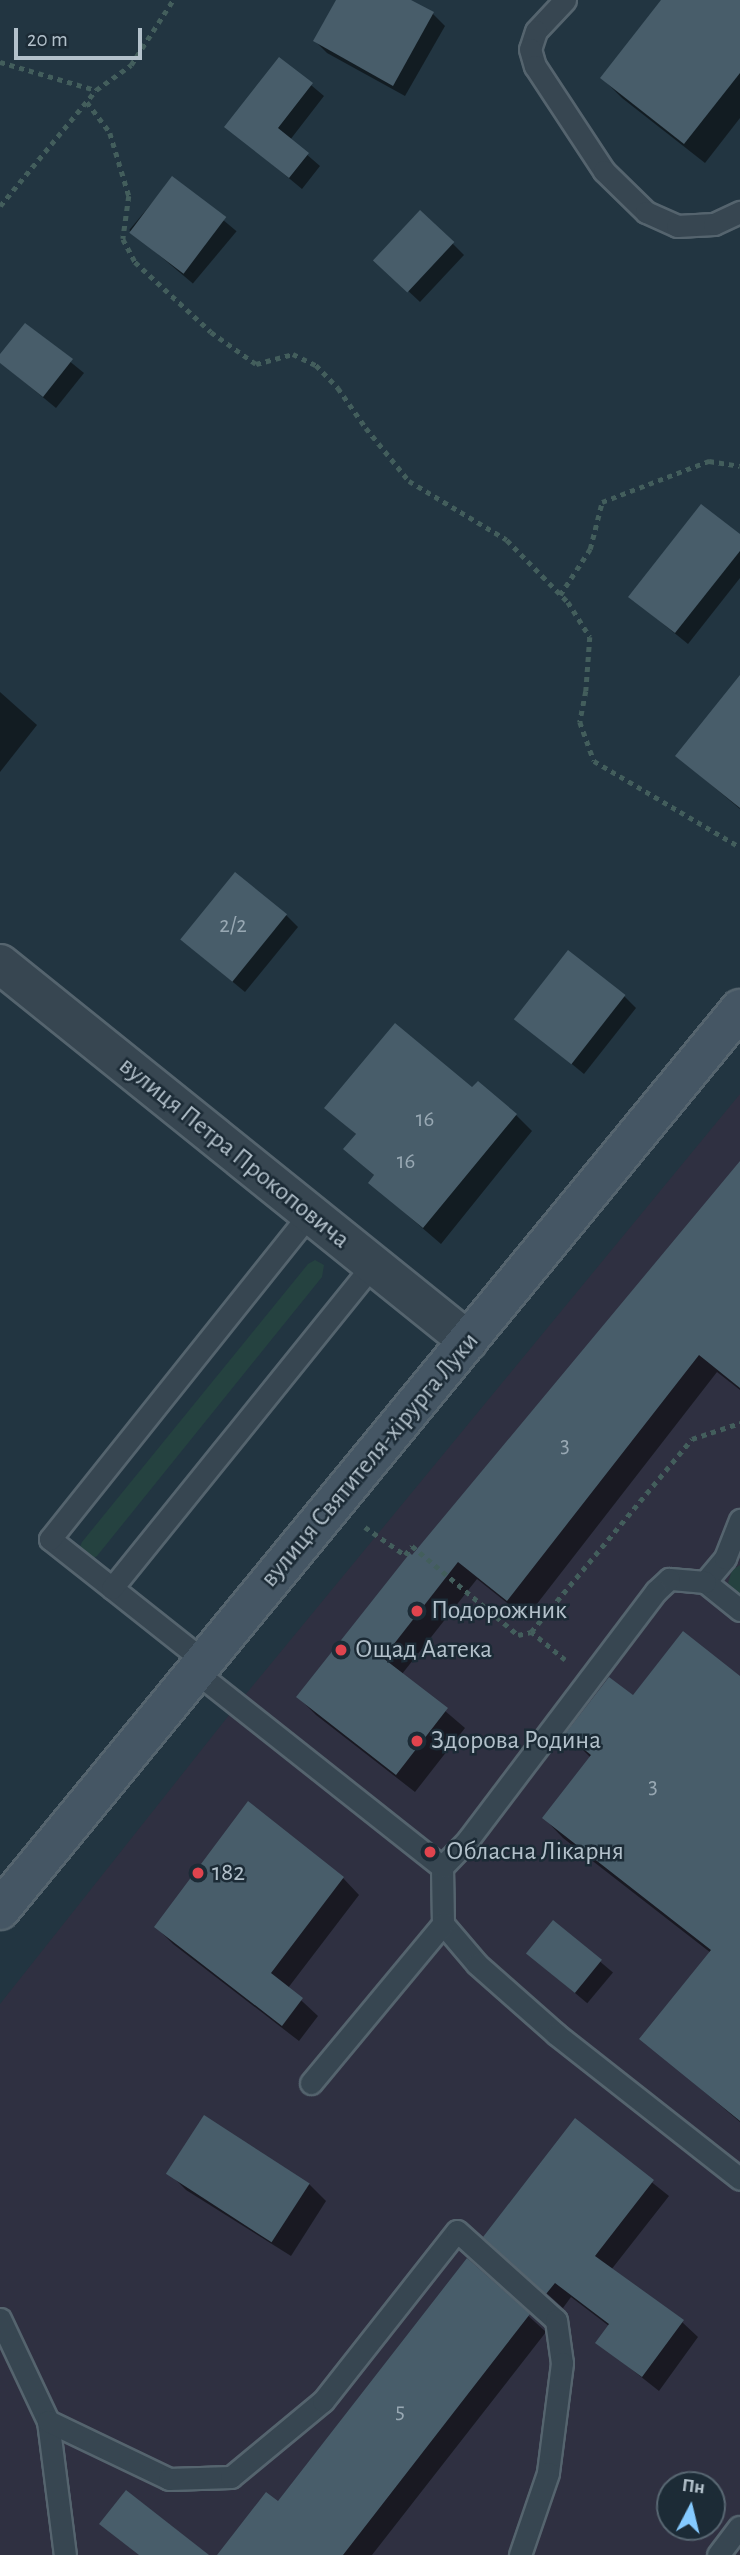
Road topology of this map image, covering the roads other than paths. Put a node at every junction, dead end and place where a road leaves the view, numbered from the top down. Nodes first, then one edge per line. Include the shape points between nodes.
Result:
1 (565, 0) edge
2 (740, 212) edge
3 (0, 964) edge
4 (740, 1011) edge
5 (310, 1214) junction
6 (373, 1265) junction
7 (468, 1341) junction
8 (740, 1520) edge
9 (705, 1582) junction
10 (112, 1588) junction
11 (740, 1610) edge
12 (200, 1667) junction
13 (442, 1867) junction
14 (0, 1910) edge
15 (443, 1924) junction
16 (311, 2083) dead end
17 (740, 2179) edge
18 (0, 2319) edge
19 (48, 2421) junction
20 (739, 2528) edge
21 (65, 2555) edge
22 (520, 2555) edge
23 (718, 2555) edge

1 - 2 lane via 536,31 530,49 535,66 604,171 646,212 677,226 715,224
3 - 5 street, вулиця Петра Прокоповича
4 - 7 street, вулиця Святителя-хірурга Луки
5 - 6 street, вулиця Петра Прокоповича
5 - 10 lane via 50,1539
6 - 7 street, вулиця Петра Прокоповича
6 - 10 lane
7 - 12 street, вулиця Святителя-хірурга Луки
8 - 9 lane via 725,1558
9 - 11 lane
9 - 13 lane via 669,1579 656,1591 468,1840
10 - 12 lane
12 - 13 lane
12 - 14 street, вулиця Святителя-хірурга Луки
13 - 15 lane
15 - 16 lane
15 - 17 lane via 477,1964 556,2034
18 - 19 lane
19 - 21 lane
19 - 22 lane via 169,2479 231,2477 323,2401 457,2231 556,2320 562,2363 548,2473
20 - 23 lane

